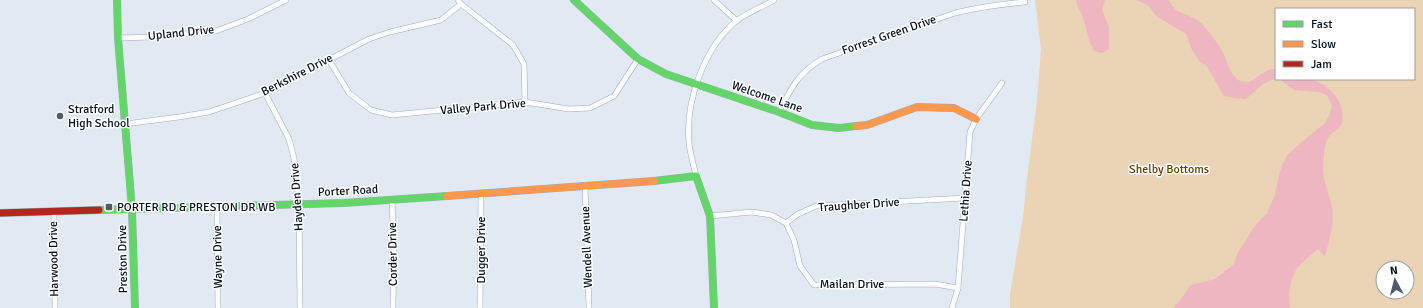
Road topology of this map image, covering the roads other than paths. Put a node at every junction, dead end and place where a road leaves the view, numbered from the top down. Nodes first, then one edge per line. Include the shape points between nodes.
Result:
1 (117, 0) edge
2 (286, 0) edge
3 (574, 0) edge
4 (714, 0) edge
5 (774, 0) edge
6 (460, 2) edge
7 (1025, 2) dead end
8 (737, 21) junction
9 (118, 38) junction
10 (638, 59) junction
11 (329, 60) junction
12 (1002, 83) dead end
13 (697, 85) junction
14 (265, 93) junction
15 (525, 102) junction
16 (779, 112) junction
17 (976, 119) junction
18 (125, 124) junction
19 (696, 176) junction
20 (585, 185) junction
21 (481, 193) junction
22 (966, 198) junction
23 (392, 200) junction
24 (299, 204) junction
25 (217, 206) junction
26 (132, 209) junction
27 (54, 211) junction
28 (0, 213) edge
29 (710, 216) junction
30 (786, 223) junction
31 (958, 288) junction
32 (55, 308) edge
33 (135, 308) edge
34 (218, 308) edge
35 (300, 308) edge
36 (394, 308) edge
37 (480, 308) edge
38 (589, 308) edge
39 (714, 308) edge
40 (952, 308) edge

1 - 9 street, Preston Drive
2 - 9 street, Upland Drive via 248,19 216,30
3 - 10 street, Welcome Lane
4 - 8 street
5 - 8 street
6 - 11 street, Berkshire Drive via 441,20 381,34
6 - 15 street via 513,45 524,64
7 - 16 street, Forrest Green Drive via 997,4 955,13 822,59 796,80
8 - 13 street via 721,36 706,61
9 - 18 street, Preston Drive
10 - 13 street, Welcome Lane via 666,74
10 - 15 street, Valley Park Drive via 614,96 590,108 569,109
11 - 14 street, Berkshire Drive
11 - 15 street, Valley Park Drive via 349,93 371,110 392,115
12 - 17 street, Lethia Drive
13 - 16 street, Welcome Lane
13 - 19 street via 689,114 689,144
14 - 18 street, Berkshire Drive via 209,112
14 - 24 street, Hayden Drive via 290,139
16 - 17 street, Welcome Lane via 812,125 839,128 867,125 917,107 954,108
17 - 22 street, Lethia Drive via 970,132
18 - 26 street, Preston Drive
19 - 20 street, Porter Road
19 - 29 street
20 - 21 street, Porter Road
20 - 38 street, Wendell Avenue
21 - 23 street, Porter Road
21 - 37 street, Dugger Drive
22 - 30 street, Traughber Drive via 816,206
22 - 31 street, Lethia Drive
23 - 24 street, Porter Road
23 - 36 street, Corder Drive
24 - 25 street, Porter Road
24 - 35 street, Hayden Drive
25 - 26 street, Porter Road
25 - 34 street, Wayne Drive
26 - 27 street, Porter Road
26 - 33 street, Preston Drive
27 - 28 street, Porter Road
27 - 32 street, Harwood Drive
29 - 30 street via 752,212 771,215
29 - 39 street
30 - 31 street, Mailan Drive via 794,240 800,266 814,285 935,284
31 - 40 street, Lethia Drive

